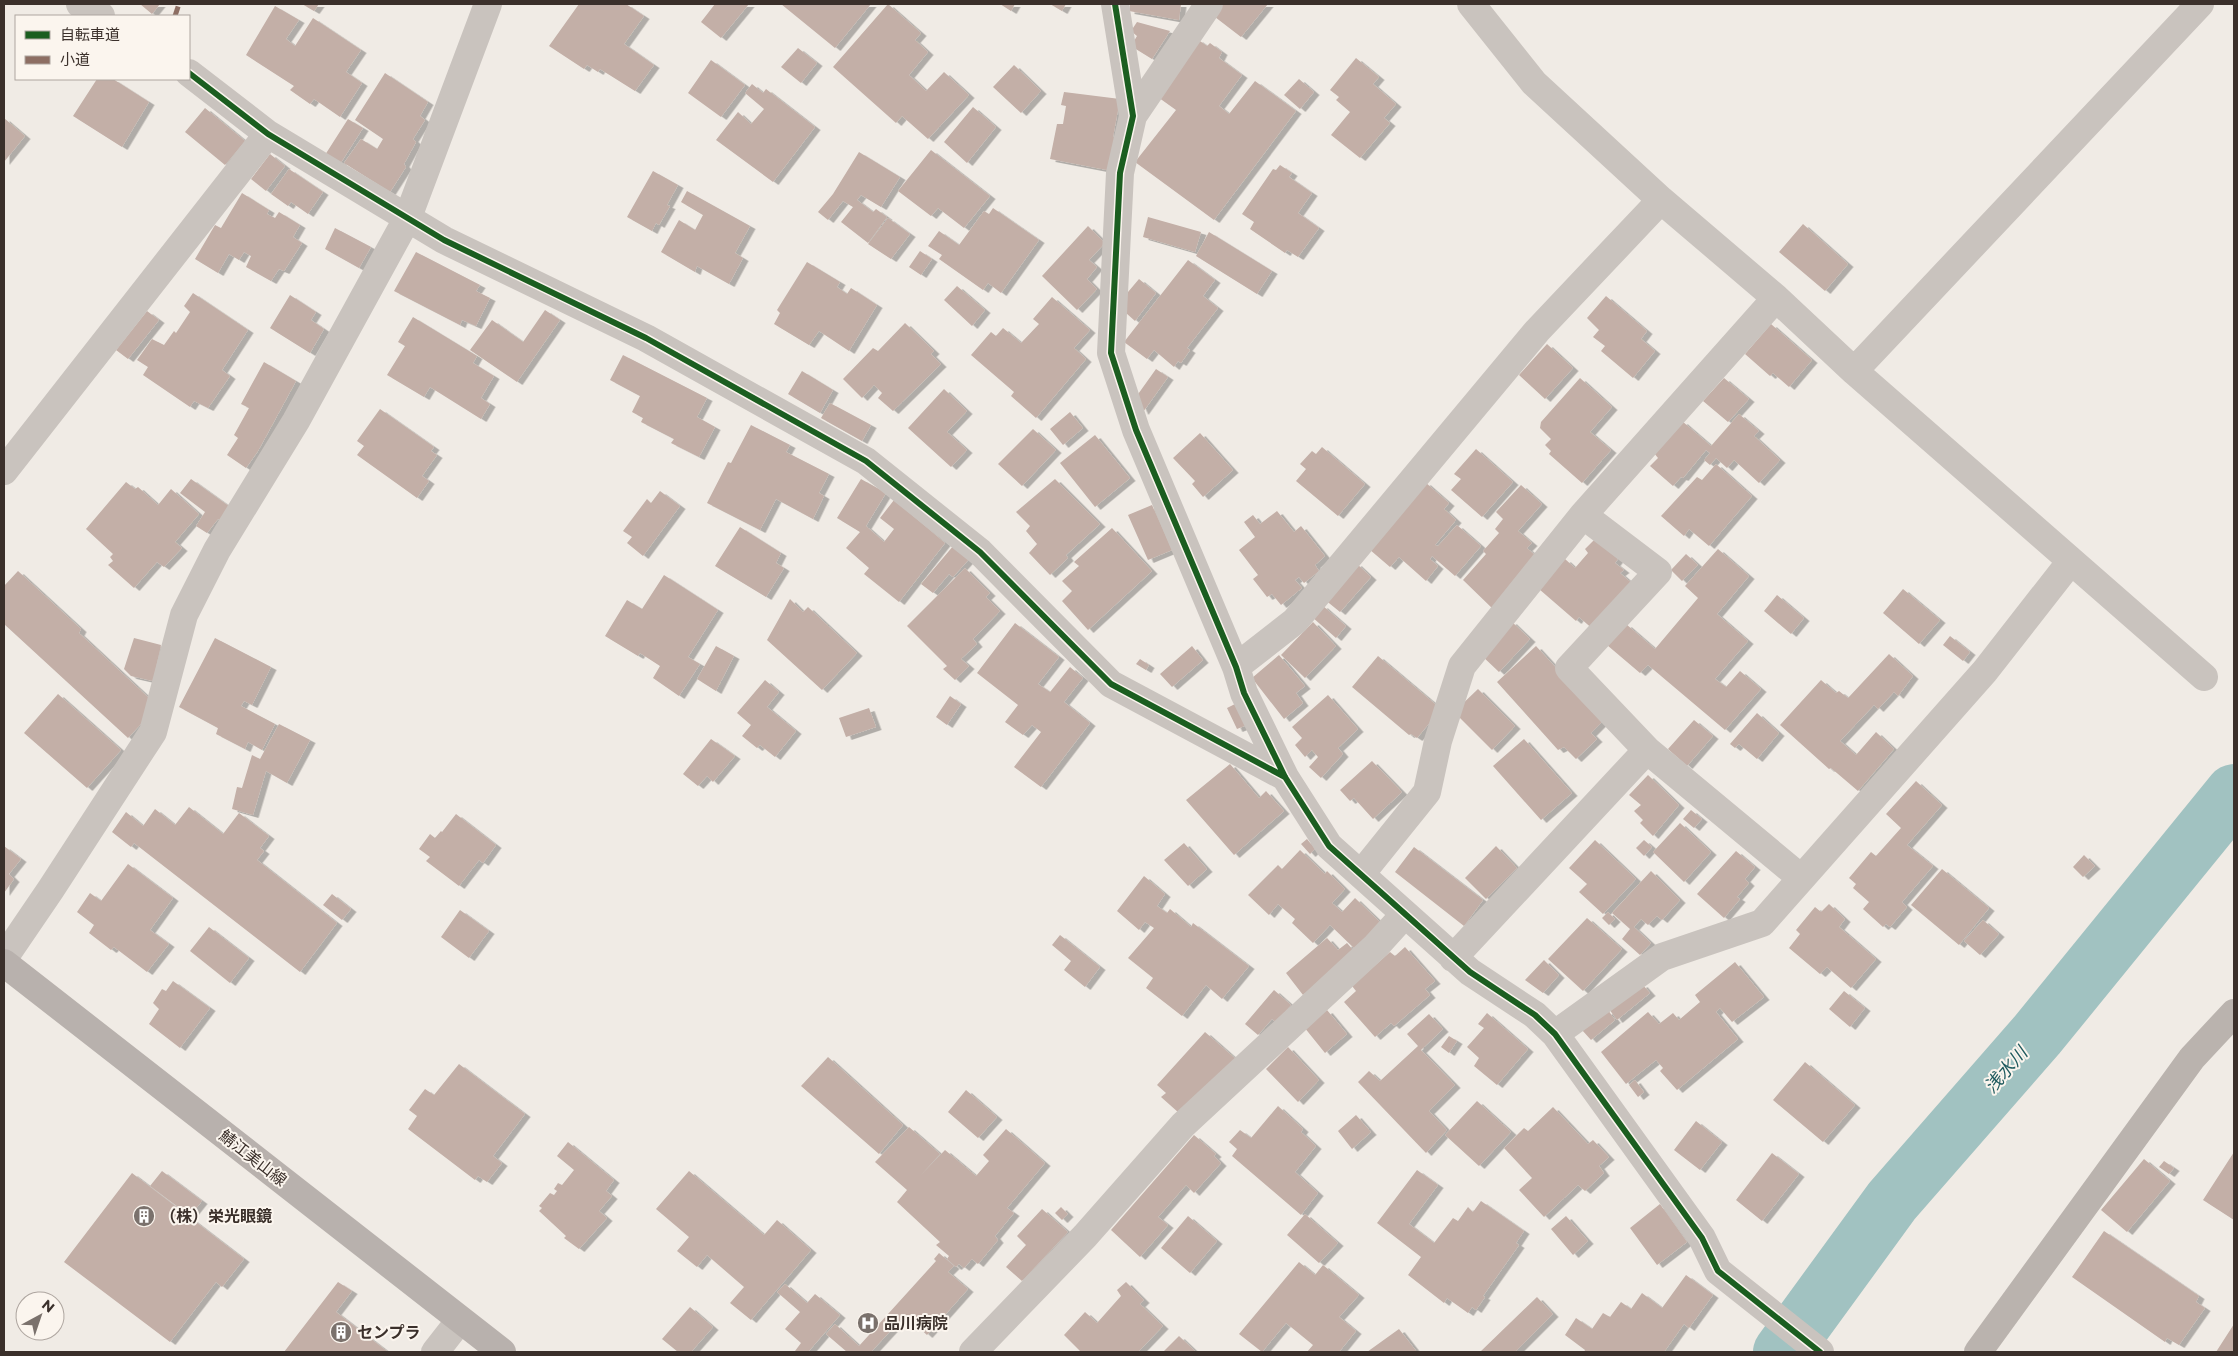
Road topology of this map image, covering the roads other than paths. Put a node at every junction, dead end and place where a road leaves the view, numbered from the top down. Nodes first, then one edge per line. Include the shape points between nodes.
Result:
1 (80, 4) edge
2 (488, 4) edge
3 (1115, 4) edge
4 (1209, 4) edge
5 (1472, 4) edge
6 (2200, 4) edge
7 (99, 15) edge
8 (190, 74) edge
9 (1133, 116) junction
10 (268, 134) junction
11 (1661, 200) junction
12 (408, 217) junction
13 (1776, 298) junction
14 (1854, 371) junction
15 (4, 471) edge
16 (1583, 515) junction
17 (2071, 561) junction
18 (1236, 667) junction
19 (2204, 677) dead end
20 (1647, 750) junction
21 (1285, 777) junction
22 (1361, 874) junction
23 (1802, 878) junction
24 (1405, 914) junction
25 (4, 958) edge
26 (1453, 958) junction
27 (4, 963) edge
28 (2234, 1013) edge
29 (1556, 1034) junction
30 (460, 1320) junction
31 (435, 1352) edge
32 (502, 1352) edge
33 (973, 1352) edge
34 (1820, 1352) edge
35 (1978, 1352) edge

1 - 7 street
2 - 12 street
3 - 9 street
4 - 9 street
5 - 11 street via 1534,83
6 - 14 street
8 - 10 street
9 - 18 street via 1120,173 1111,353 1136,430
10 - 12 street
10 - 15 street
11 - 13 street
11 - 18 street via 1537,331 1296,621
12 - 21 street via 444,240 646,338 866,461 980,552 1111,684
12 - 25 street via 296,421 217,550 184,615 153,732
13 - 14 street
13 - 16 street
14 - 17 street
16 - 20 street via 1658,572 1570,668
16 - 22 street via 1462,666 1438,742 1427,792
17 - 19 street
17 - 23 street via 1985,671
18 - 21 street via 1244,693
20 - 23 street
20 - 26 street
21 - 22 street via 1329,846
22 - 24 street
23 - 29 street via 1762,923 1662,957
24 - 26 street
24 - 33 street via 1376,946 1183,1125 1084,1236
26 - 29 street via 1535,1015
27 - 30 main road, 鯖江美山線
28 - 35 street via 2192,1058
29 - 34 street via 1702,1238 1718,1271
30 - 31 street
30 - 32 main road, 鯖江美山線

